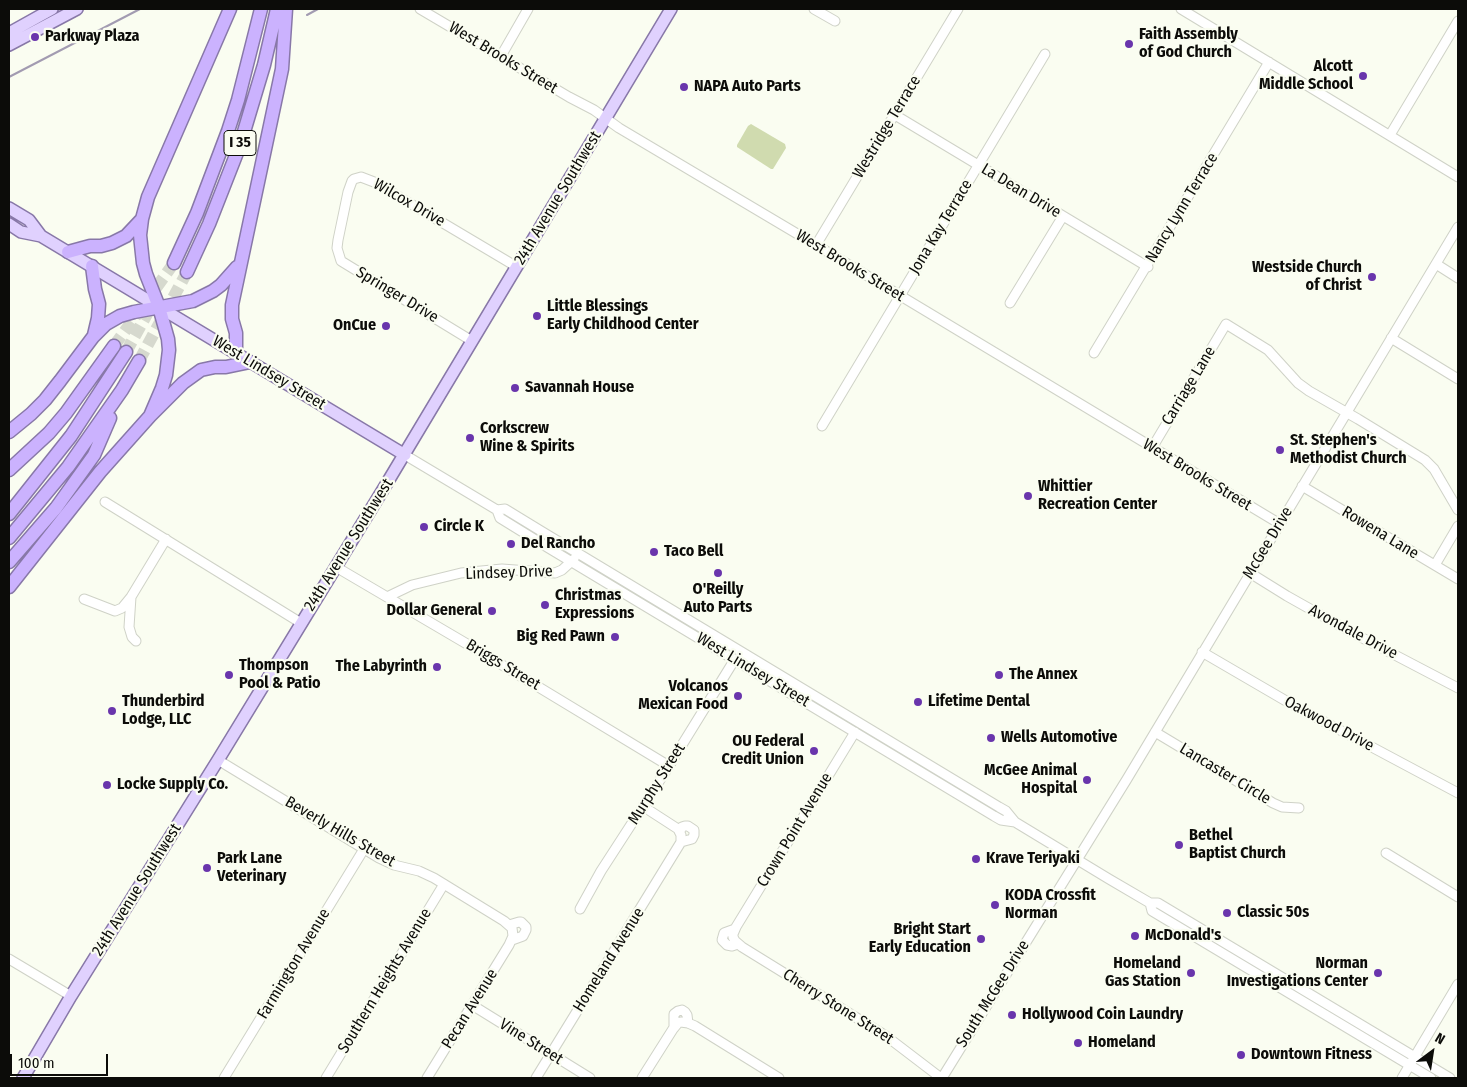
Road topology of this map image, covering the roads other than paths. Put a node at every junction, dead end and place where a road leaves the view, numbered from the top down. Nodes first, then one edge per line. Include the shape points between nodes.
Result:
1 (52, 9) edge
2 (77, 9) edge
3 (230, 9) edge
4 (261, 9) edge
5 (277, 9) edge
6 (286, 9) edge
7 (420, 9) edge
8 (528, 9) edge
9 (672, 9) edge
10 (814, 9) edge
11 (958, 9) edge
12 (1185, 10) edge
13 (835, 21) dead end
14 (1458, 21) edge
15 (9, 33) edge
16 (9, 45) edge
17 (1045, 54) dead end
18 (501, 56) junction
19 (1270, 62) junction
20 (895, 115) junction
21 (606, 118) junction
22 (1390, 135) junction
23 (979, 165) junction
24 (1458, 177) edge
25 (9, 208) edge
26 (1063, 216) junction
27 (142, 218) junction
28 (9, 224) edge
29 (1458, 227) edge
30 (41, 236) junction
31 (338, 240) joint
32 (816, 245) junction
33 (68, 252) junction
34 (174, 263) tunnel mouth
35 (240, 263) junction
36 (1436, 264) junction
37 (92, 266) junction
38 (517, 267) junction
39 (1148, 267) junction
40 (187, 272) tunnel mouth
41 (1458, 278) edge
42 (900, 296) junction
43 (1010, 303) dead end
44 (160, 307) junction
45 (93, 337) junction
46 (1391, 338) junction
47 (472, 341) junction
48 (114, 346) tunnel mouth
49 (126, 352) tunnel mouth
50 (236, 353) junction
51 (1094, 353) dead end
52 (139, 362) tunnel mouth
53 (250, 362) junction
54 (1458, 379) edge
55 (122, 390) junction
56 (1347, 413) junction
57 (150, 416) junction
58 (822, 426) dead end
59 (9, 432) edge
60 (1152, 448) junction
61 (405, 455) junction
62 (9, 470) edge
63 (1302, 486) junction
64 (106, 502) dead end
65 (497, 510) junction
66 (1458, 510) edge
67 (9, 514) edge
68 (1280, 524) junction
69 (1458, 526) edge
70 (9, 538) edge
71 (553, 538) junction
72 (166, 539) junction
73 (547, 547) junction
74 (579, 553) junction
75 (9, 562) edge
76 (572, 562) junction
77 (1435, 565) junction
78 (336, 568) junction
79 (1250, 573) junction
80 (1458, 579) edge
81 (9, 587) edge
82 (131, 597) junction
83 (387, 597) junction
84 (84, 599) dead end
85 (301, 623) junction
86 (721, 639) junction
87 (136, 641) dead end
88 (716, 648) junction
89 (1202, 652) junction
90 (746, 654) junction
91 (738, 661) junction
92 (1458, 688) edge
93 (855, 732) junction
94 (1155, 732) junction
95 (910, 753) junction
96 (218, 760) junction
97 (905, 762) junction
98 (669, 766) junction
99 (932, 766) junction
100 (927, 775) junction
101 (1458, 793) edge
102 (644, 807) junction
103 (1299, 808) dead end
104 (1015, 822) junction
105 (680, 831) junction
106 (681, 842) junction
107 (364, 849) junction
108 (1386, 853) dead end
109 (1077, 859) junction
110 (444, 884) junction
111 (1458, 897) edge
112 (1150, 903) junction
113 (580, 909) dead end
114 (511, 932) joint
115 (736, 942) joint
116 (9, 959) edge
117 (1458, 984) edge
118 (71, 996) junction
119 (472, 1005) junction
120 (550, 1054) junction
121 (1415, 1057) junction
122 (1410, 1065) junction
123 (23, 1078) edge
124 (224, 1078) edge
125 (326, 1078) edge
126 (427, 1078) edge
127 (536, 1078) edge
128 (590, 1078) edge
129 (642, 1078) edge
130 (779, 1078) edge
131 (941, 1078) edge
132 (1402, 1078) edge
133 (1432, 1078) edge
134 (1450, 1078) edge

1 - 15 main road
2 - 16 main road
3 - 27 highway via 148,197
4 - 34 highway, I 35 via 228,131
5 - 40 highway, I 35 via 240,145
6 - 35 highway via 282,70
7 - 18 street, West Brooks Street
8 - 18 street
9 - 21 main road, 24th Avenue Southwest
10 - 13 street
11 - 20 street, Westridge Terrace
12 - 19 street
14 - 22 street
17 - 23 street, Jona Kay Terrace
18 - 21 street, West Brooks Street
19 - 22 street
19 - 39 street, Nancy Lynn Terrace
20 - 23 street, La Dean Drive
20 - 32 street, Westridge Terrace
21 - 32 street, West Brooks Street
21 - 38 main road, 24th Avenue Southwest
22 - 24 street
23 - 26 street, La Dean Drive
23 - 42 street, Jona Kay Terrace
25 - 30 main road, West Lindsey Street via 29,220
26 - 39 street, La Dean Drive
26 - 43 street
27 - 33 highway via 126,236 112,243
27 - 44 highway via 143,262
28 - 30 main road, West Lindsey Street via 22,232
29 - 36 street, McGee Drive
30 - 33 main road, West Lindsey Street
31 - 38 street, Wilcox Drive via 350,186 354,178 362,177
31 - 47 street, Springer Drive via 339,256 344,263
32 - 42 street, West Brooks Street
33 - 37 main road, West Lindsey Street
35 - 44 highway via 213,291 193,301
35 - 50 highway via 231,313
36 - 41 street
36 - 46 street, McGee Drive
37 - 44 main road, West Lindsey Street
37 - 45 highway via 99,304
38 - 47 main road, 24th Avenue Southwest
39 - 51 street, Nancy Lynn Terrace
42 - 58 street, Jona Kay Terrace
42 - 60 street, West Brooks Street
44 - 45 highway via 120,316
44 - 50 main road, West Lindsey Street
44 - 57 highway via 168,339 168,362 162,388
45 - 59 highway via 45,400
46 - 54 street
46 - 56 street, McGee Drive
47 - 61 main road, 24th Avenue Southwest
48 - 62 highway via 49,433
49 - 67 highway via 71,436
50 - 53 main road, West Lindsey Street
52 - 55 highway
53 - 57 highway via 201,370
53 - 61 main road, West Lindsey Street
55 - 70 highway via 68,466
55 - 75 highway via 94,455 56,508
56 - 60 street, Carriage Lane via 1303,388 1268,350 1226,324
56 - 63 street, McGee Drive
56 - 66 street via 1430,464
57 - 81 highway via 100,472
60 - 68 street, West Brooks Street
61 - 65 street, West Lindsey Street
61 - 78 main road, 24th Avenue Southwest
63 - 68 street, McGee Drive
63 - 77 street, Rowena Lane
64 - 72 street
65 - 71 street, West Lindsey Street via 505,509
65 - 73 street, West Lindsey Street via 500,518
68 - 79 street, McGee Drive
69 - 77 street
71 - 73 street
71 - 74 street, West Lindsey Street
72 - 82 street
72 - 85 street
73 - 76 street, West Lindsey Street
74 - 76 street
74 - 86 street, West Lindsey Street
76 - 83 street, Lindsey Drive via 555,573 502,569 461,573 412,585
76 - 88 street, West Lindsey Street
77 - 80 street, Rowena Lane
78 - 83 street, Briggs Street
78 - 85 main road, 24th Avenue Southwest
79 - 89 street, McGee Drive
79 - 92 street, Avondale Drive via 1343,628
82 - 84 street via 116,610
82 - 87 street via 129,627
83 - 98 street, Briggs Street
85 - 96 main road, 24th Avenue Southwest
86 - 88 street
86 - 90 street, West Lindsey Street
88 - 91 street, West Lindsey Street
89 - 94 street, McGee Drive
89 - 101 street, Oakwood Drive via 1293,705
90 - 91 street, Murphy Street
90 - 95 street, West Lindsey Street
91 - 93 street, West Lindsey Street
91 - 98 street, Murphy Street
93 - 97 street, West Lindsey Street
93 - 115 street, Crown Point Avenue via 735,929 724,932 722,940 726,945 732,946
94 - 103 street, Lancaster Circle via 1273,802
94 - 109 street, McGee Drive
95 - 97 street
95 - 99 street, West Lindsey Street
96 - 107 street, Beverly Hills Street
96 - 118 main road, 24th Avenue Southwest
97 - 100 street, West Lindsey Street
98 - 102 street, Murphy Street
99 - 100 street
99 - 104 street, West Lindsey Street via 1006,811
100 - 104 street, West Lindsey Street via 1001,820
102 - 105 street, Homeland Avenue
102 - 113 street, Murphy Street
104 - 109 street, West Lindsey Street
105 - 106 street
105 - 106 street, Homeland Avenue via 685,826 694,830 692,840
106 - 120 street, Homeland Avenue
107 - 110 street, Beverly Hills Street via 386,862 426,874
107 - 124 street, Farmington Avenue
108 - 111 street
109 - 112 street, West Lindsey Street
109 - 131 street, South McGee Drive
110 - 114 street, Beverly Hills Street
110 - 125 street, Southern Heights Avenue
112 - 121 street, West Lindsey Street via 1158,902
112 - 122 street, West Lindsey Street via 1152,911
114 - 119 street, Pecan Avenue
115 - 131 street, Cherry Stone Street via 886,1036
116 - 118 street
117 - 121 street
118 - 123 main road, 24th Avenue Southwest
119 - 120 street, Vine Street
119 - 126 street, Pecan Avenue
120 - 127 street, Homeland Avenue
120 - 128 street, Vine Street
121 - 122 street
121 - 134 street, West Lindsey Street
122 - 132 street
122 - 133 street, West Lindsey Street
129 - 130 street via 681,1024

